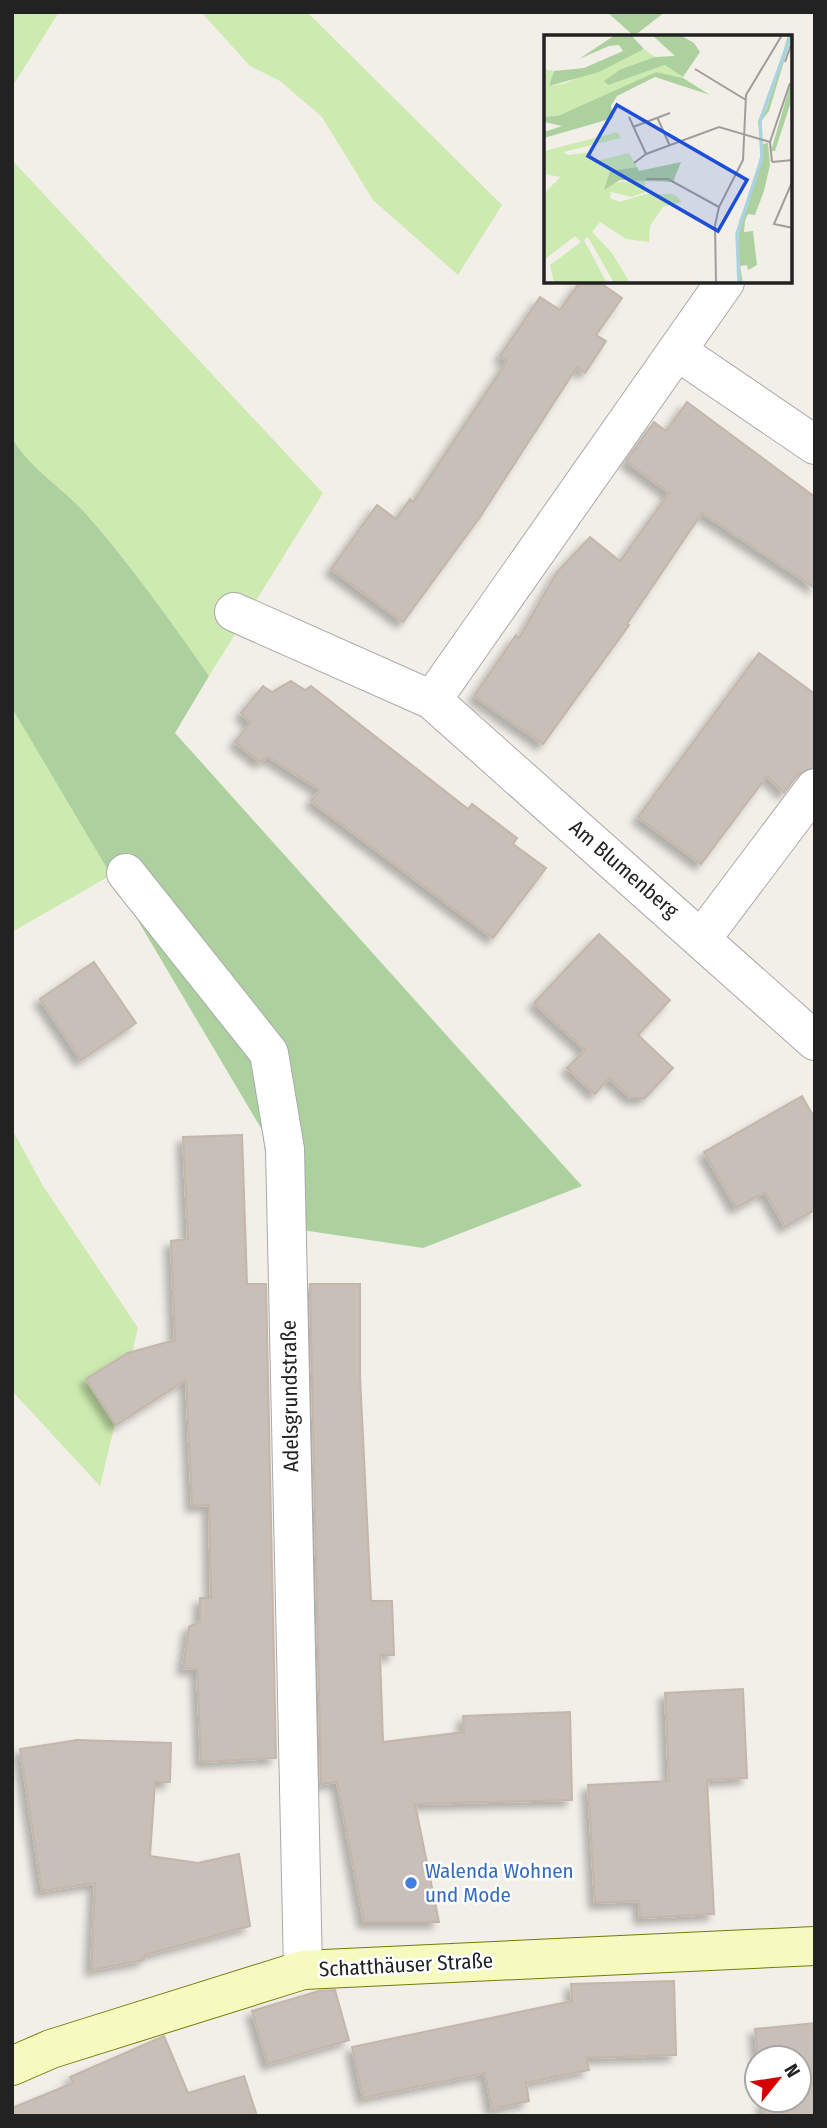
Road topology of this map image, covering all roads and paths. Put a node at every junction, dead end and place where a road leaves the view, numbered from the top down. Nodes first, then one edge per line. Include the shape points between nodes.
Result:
1 (724, 284) edge
2 (677, 351) junction
3 (815, 445) edge
4 (234, 612) dead end
5 (432, 700) junction
6 (815, 788) edge
7 (126, 873) dead end
8 (702, 938) junction
9 (815, 1041) edge
10 (815, 1946) edge
11 (303, 1970) junction
12 (12, 2066) edge

1 - 2 street
2 - 3 street
2 - 5 street
4 - 5 street, Am Blumenberg
5 - 8 street, Am Blumenberg
6 - 8 street
7 - 11 street, Adelsgrundstraße via 269,1053 285,1149
8 - 9 street, Am Blumenberg
10 - 11 main road, Schatthäuser Straße
11 - 12 main road, Schatthäuser Straße via 51,2049

